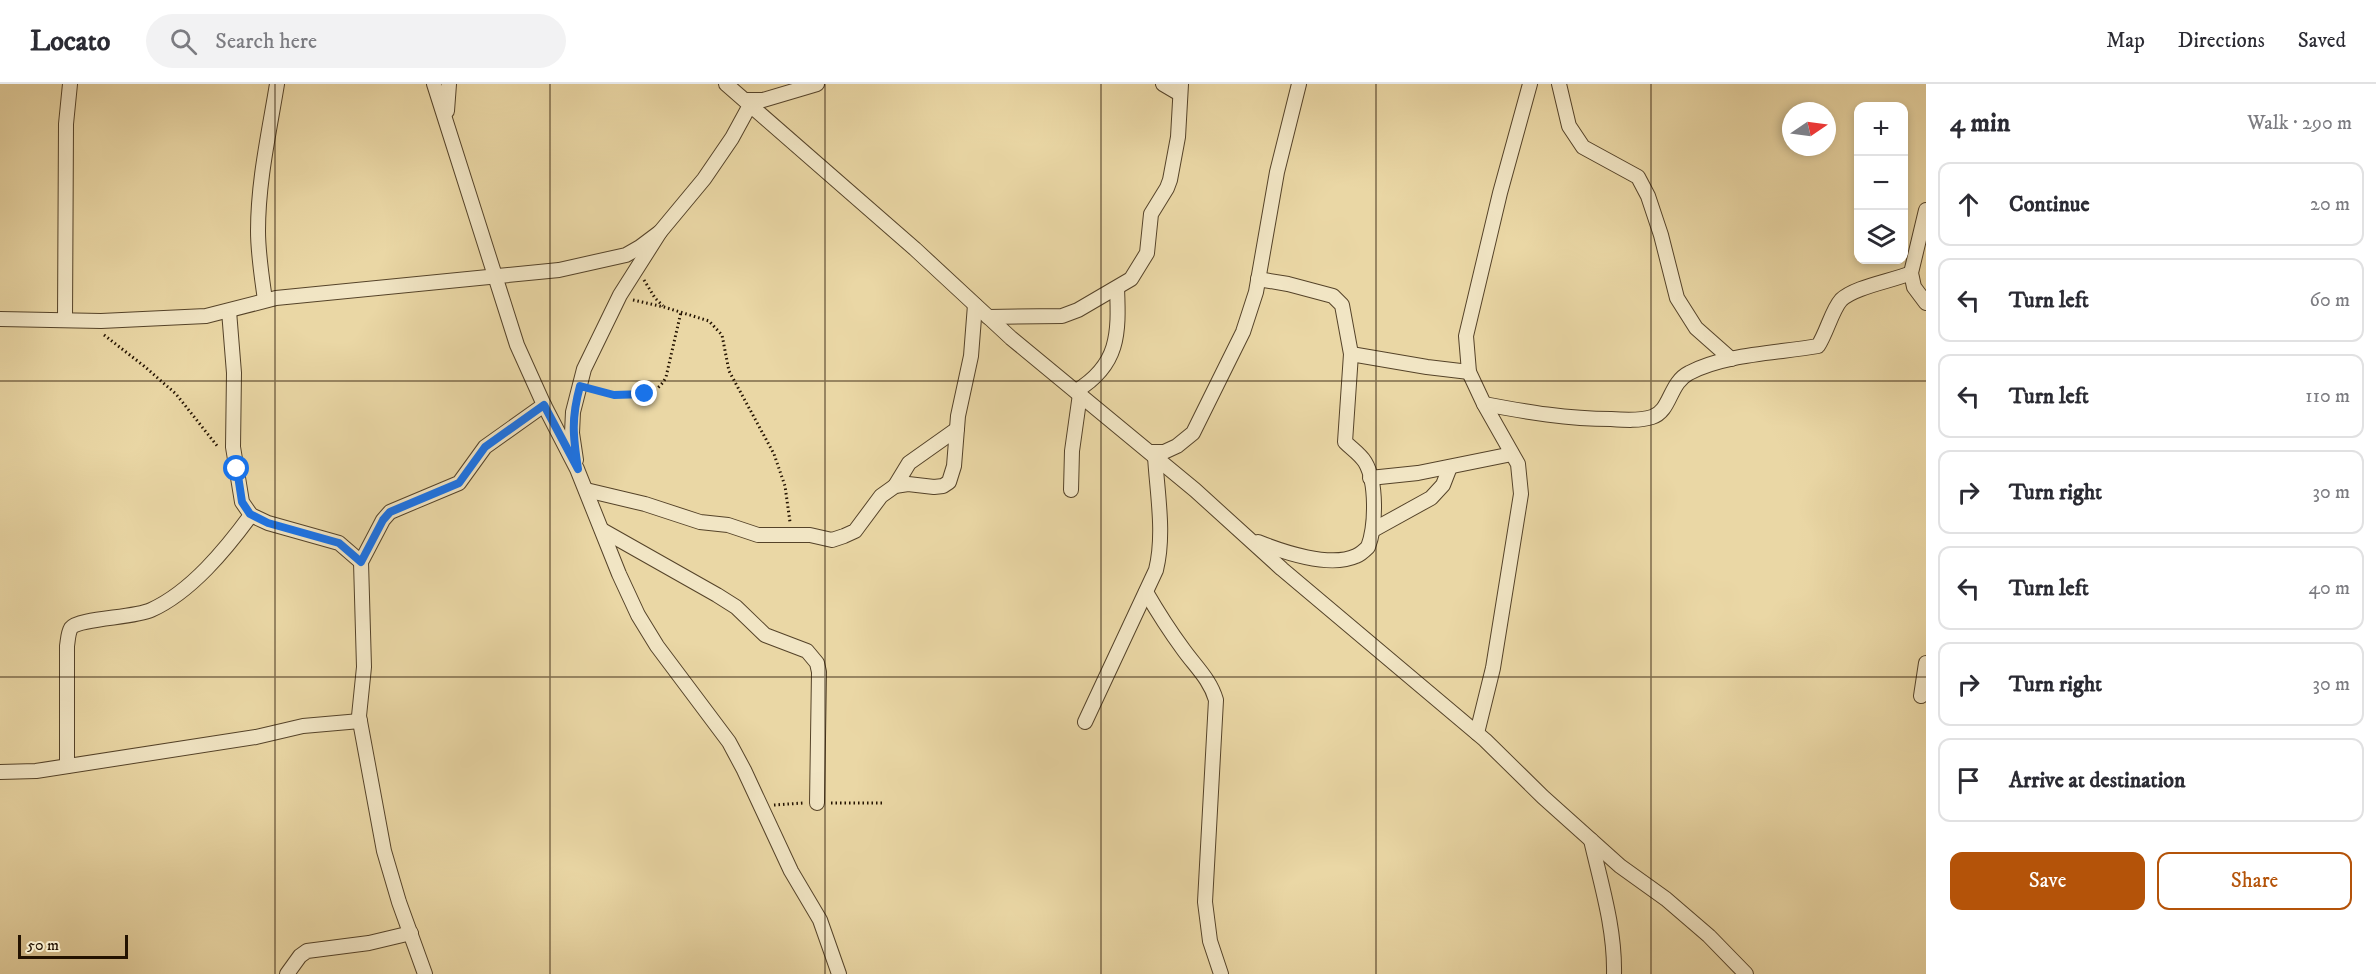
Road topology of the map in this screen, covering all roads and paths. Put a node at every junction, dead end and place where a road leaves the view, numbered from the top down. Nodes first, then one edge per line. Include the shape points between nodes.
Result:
1 (70, 84) edge
2 (277, 84) edge
3 (434, 84) edge
4 (449, 84) edge
5 (726, 84) edge
6 (767, 84) edge
7 (817, 84) edge
8 (1163, 84) edge
9 (1299, 84) edge
10 (1530, 84) edge
11 (1559, 84) edge
12 (1180, 89) edge
13 (752, 102) junction
14 (447, 125) junction
15 (1926, 210) edge
16 (660, 232) junction
17 (638, 268) junction
18 (1911, 273) junction
19 (495, 278) junction
20 (1258, 279) junction
21 (1117, 288) junction
22 (620, 295) junction
23 (265, 300) junction
24 (1926, 303) edge
25 (975, 305) junction
26 (664, 307) junction
27 (229, 311) junction
28 (681, 312) junction
29 (988, 317) junction
30 (0, 319) edge
31 (65, 320) junction
32 (84, 321) junction
33 (1351, 354) junction
34 (1731, 359) junction
35 (1469, 372) junction
36 (580, 386) junction
37 (1078, 393) junction
38 (1484, 404) junction
39 (544, 405) junction
40 (957, 429) junction
41 (1152, 454) junction
42 (1512, 454) junction
43 (1450, 467) junction
44 (237, 469) junction
45 (578, 469) junction
46 (1370, 478) junction
47 (895, 486) junction
48 (586, 489) junction
49 (1071, 490) dead end
50 (250, 514) junction
51 (602, 530) junction
52 (1374, 530) junction
53 (792, 534) junction
54 (1248, 538) junction
55 (361, 562) junction
56 (1146, 592) junction
57 (1926, 663) edge
58 (1922, 696) dead end
59 (360, 721) junction
60 (1085, 722) dead end
61 (1477, 733) junction
62 (67, 766) junction
63 (0, 772) edge
64 (817, 802) dead end
65 (1591, 840) junction
66 (411, 933) junction
67 (287, 974) edge
68 (425, 974) edge
69 (839, 974) edge
70 (1221, 974) edge
71 (1614, 974) edge
72 (1746, 974) edge

1 - 31 street via 66,124
2 - 23 street via 260,194 258,233
3 - 14 street
4 - 14 street
5 - 13 street
6 - 13 street
7 - 13 street
8 - 12 street
9 - 20 street via 1277,172
10 - 35 street via 1468,324
11 - 34 street via 1569,126 1583,147 1638,177 1661,235 1677,298 1696,328
12 - 21 street via 1173,167 1167,188 1150,214 1147,253 1131,279
13 - 16 street via 704,179
13 - 25 street
14 - 19 street
15 - 18 street
16 - 17 street
16 - 19 street via 626,255 559,270
17 - 22 street
17 - 26 path
18 - 24 street via 1914,287
18 - 34 street via 1852,292 1840,300 1818,346
19 - 23 street
19 - 39 street via 517,345
20 - 33 street via 1333,296 1342,305
20 - 41 street via 1243,333 1193,433 1177,446
21 - 29 street via 1062,316
21 - 37 street via 1118,325 1113,351 1095,380
22 - 26 path
22 - 36 street via 584,369
23 - 27 street
25 - 29 street
25 - 40 street via 971,356
26 - 28 path
27 - 32 street via 206,316
27 - 44 street
28 - 36 path via 662,386 645,394 614,395
28 - 53 path via 709,321 722,335 729,371 774,454 785,486
29 - 37 street
30 - 31 street
31 - 32 street
32 - 44 path via 176,394
33 - 35 street
33 - 46 street via 1345,442 1366,463
34 - 38 street via 1689,372 1677,381 1664,410 1654,417 1576,419
35 - 38 street
36 - 45 street via 573,412
37 - 41 street
37 - 49 street
38 - 42 street
39 - 45 street
39 - 55 street via 485,447 459,483 390,512
40 - 47 street via 909,463
40 - 47 street via 949,482 934,487
41 - 54 street
41 - 56 street via 1159,558
42 - 43 street
42 - 61 street via 1518,464 1521,494 1493,668
43 - 46 street
43 - 52 street via 1443,485 1431,498
44 - 50 street via 242,502
45 - 48 street
46 - 52 street
47 - 53 street via 880,496 855,531 832,540
48 - 51 street
48 - 53 street via 758,535
50 - 55 street via 339,543
50 - 62 street via 213,562 168,600 129,616 76,623 69,630
51 - 64 street via 736,607 765,635 813,656 819,672
51 - 69 street via 638,615 729,742 744,770 781,852 820,920
52 - 54 street via 1368,547 1356,556 1335,561 1279,550
54 - 61 street
55 - 59 street via 364,667
56 - 60 street
56 - 70 street via 1165,625 1202,671 1216,700 1204,902 1210,941
57 - 58 street
59 - 62 street via 303,726
59 - 66 street via 384,851
61 - 65 street
62 - 63 street
65 - 71 street via 1609,914
65 - 72 street via 1700,928
66 - 67 street via 308,951
66 - 68 street

